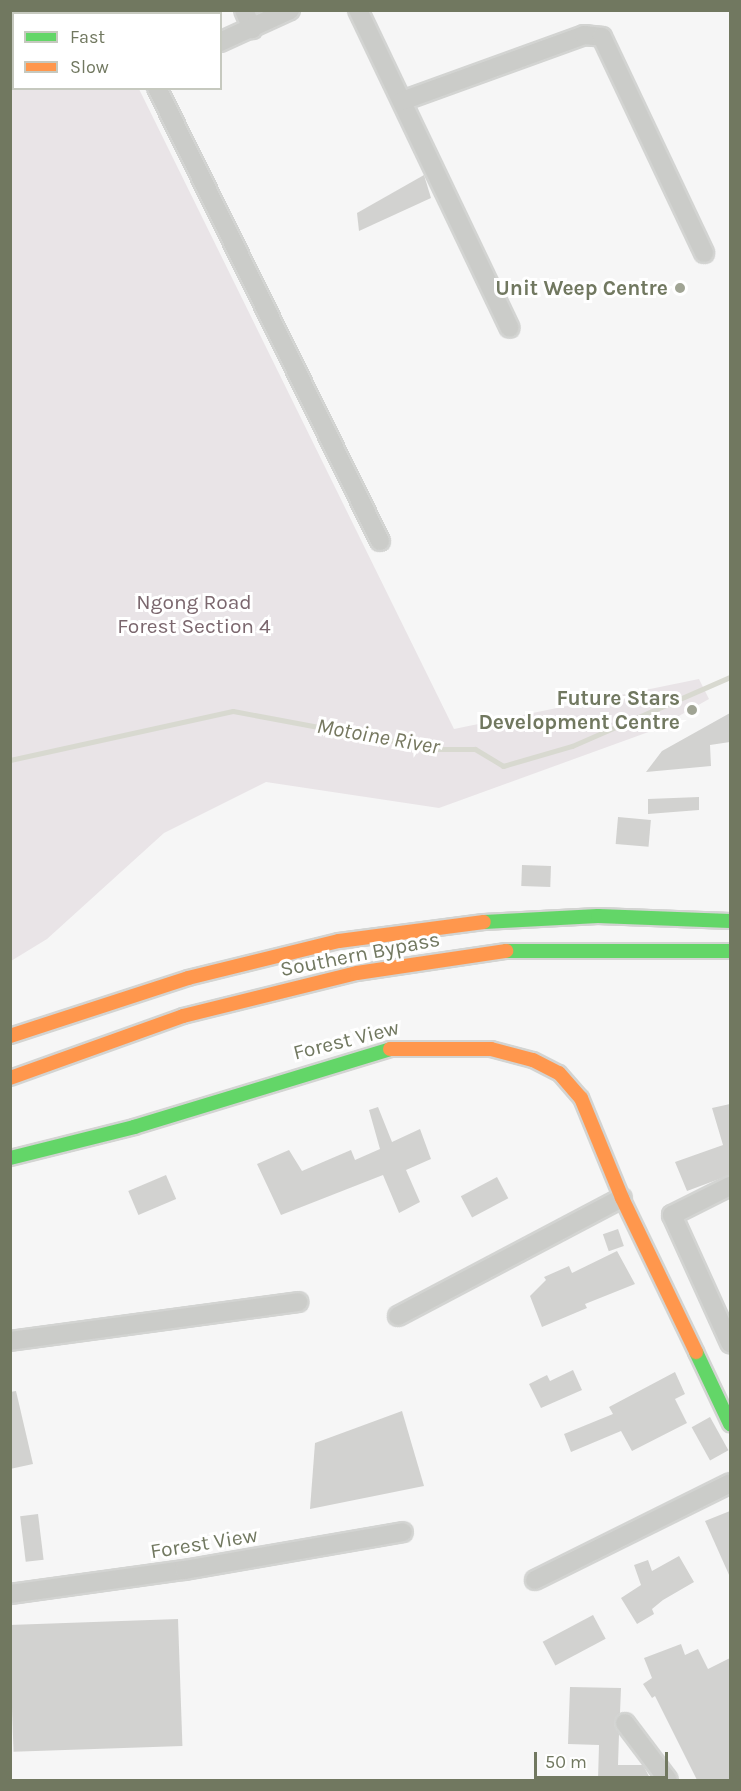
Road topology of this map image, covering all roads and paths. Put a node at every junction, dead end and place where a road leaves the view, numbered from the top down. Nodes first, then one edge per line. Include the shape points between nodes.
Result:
1 (244, 10) edge
2 (290, 10) edge
3 (358, 10) edge
4 (252, 29) junction
5 (222, 41) edge
6 (158, 90) edge
7 (402, 101) junction
8 (704, 253) dead end
9 (510, 328) dead end
10 (380, 541) dead end
11 (730, 921) edge
12 (730, 951) edge
13 (10, 1036) edge
14 (10, 1078) edge
15 (10, 1158) edge
16 (730, 1186) edge
17 (622, 1198) junction
18 (298, 1302) dead end
19 (398, 1316) dead end
20 (10, 1341) edge
21 (730, 1343) edge
22 (730, 1424) edge
23 (730, 1483) edge
24 (403, 1532) dead end
25 (535, 1580) dead end
26 (10, 1594) edge
27 (625, 1723) dead end
28 (668, 1780) edge

1 - 4 street
2 - 4 street
3 - 7 street
4 - 5 street
6 - 10 street
7 - 8 street via 584,35 602,37
7 - 9 street
11 - 13 main road, Southern Bypass via 598,916 507,919 339,941 188,978
12 - 14 main road, Southern Bypass via 507,951 435,959 346,976 183,1016
15 - 17 main road, Forest View via 134,1127 391,1049 490,1049 533,1060 559,1073 581,1098
16 - 21 street via 672,1215
17 - 19 street
17 - 22 main road, Forest View
18 - 20 street
23 - 25 street
24 - 26 street, Forest View via 184,1570
27 - 28 street

